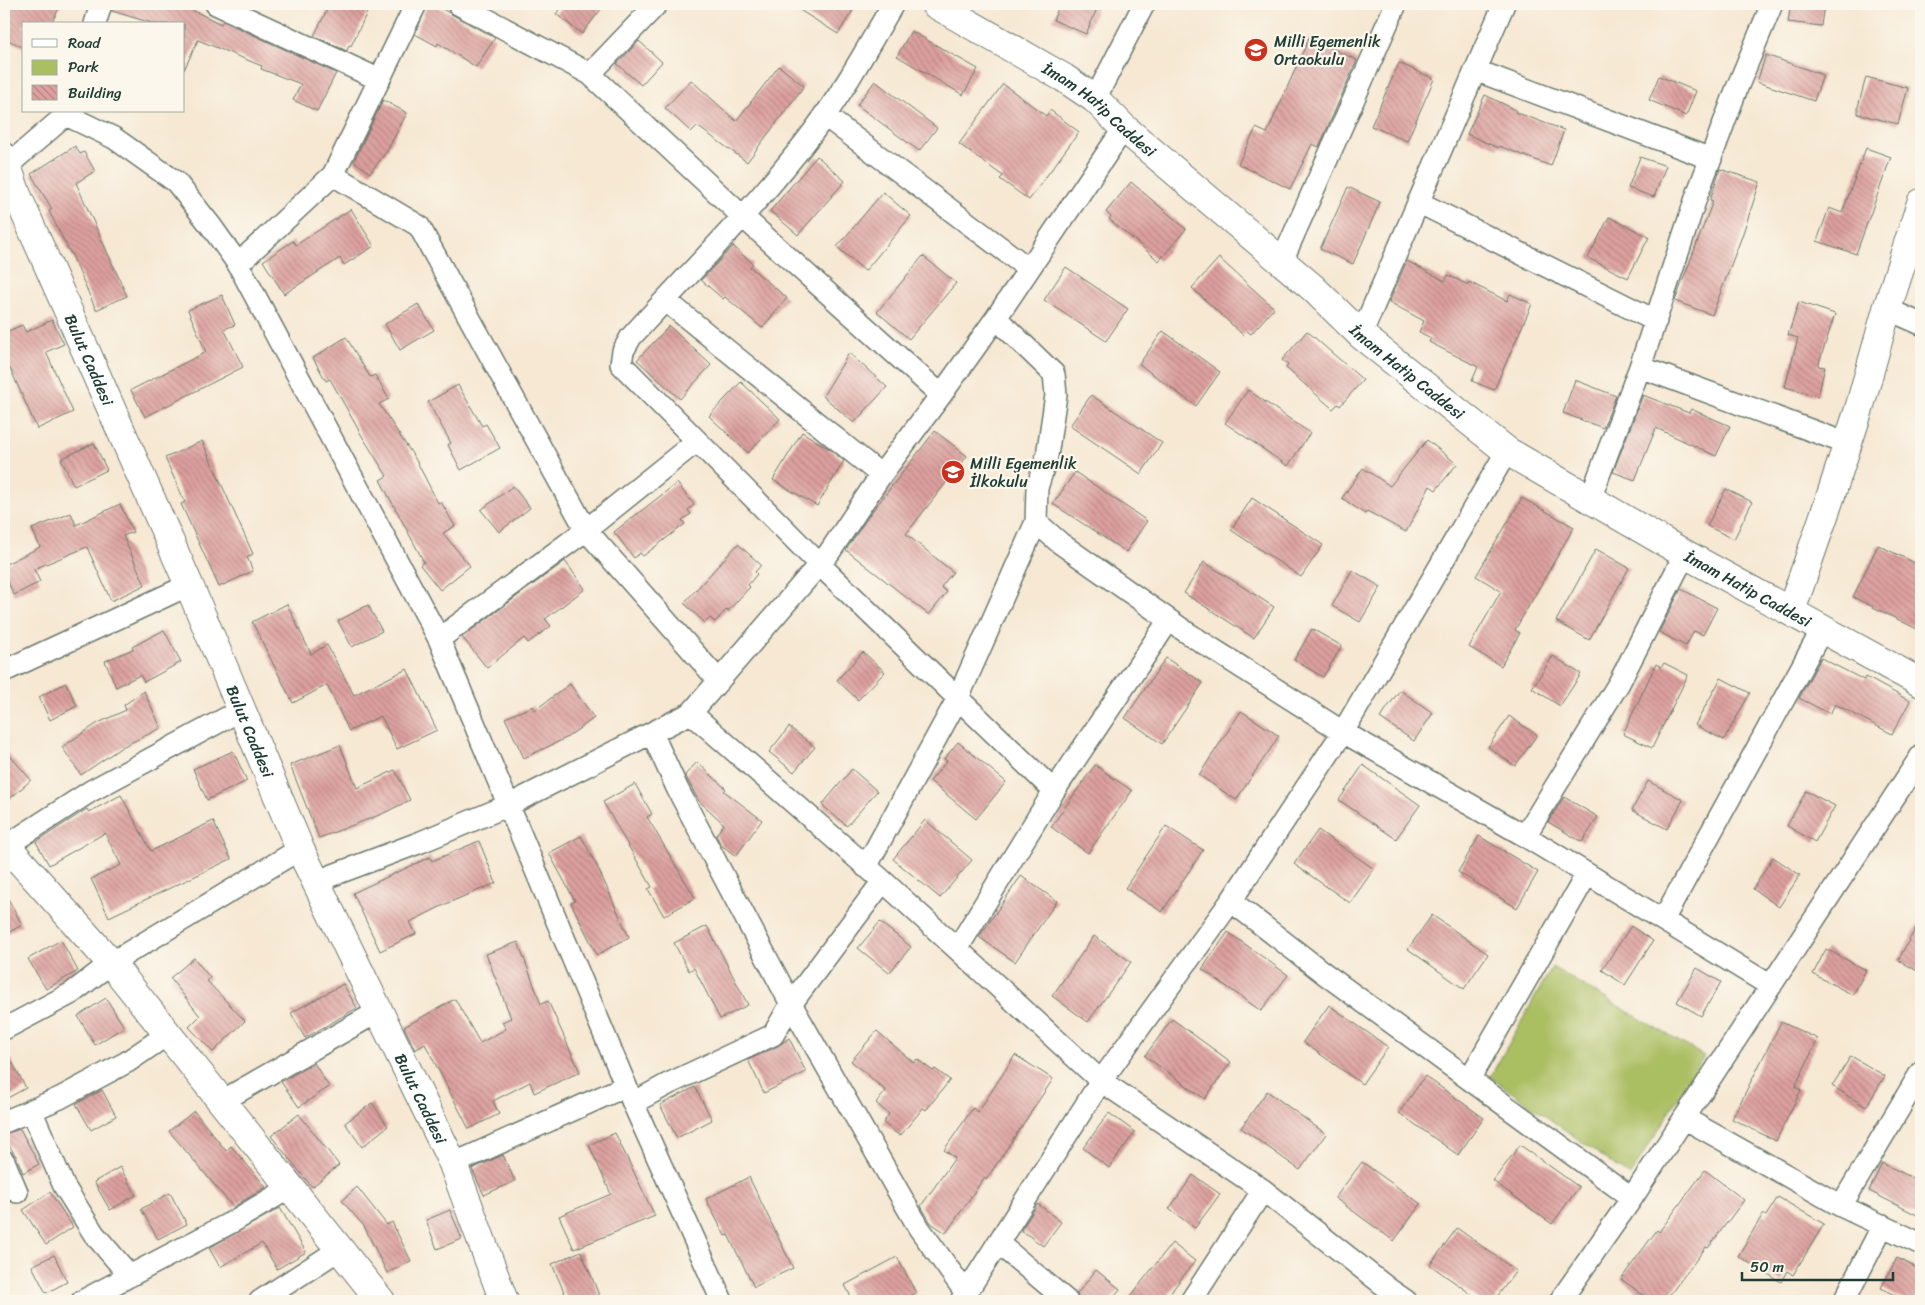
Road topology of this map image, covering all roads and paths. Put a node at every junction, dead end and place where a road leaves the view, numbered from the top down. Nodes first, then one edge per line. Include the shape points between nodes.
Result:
1 (101, 4) edge
2 (216, 4) edge
3 (416, 4) edge
4 (458, 4) edge
5 (657, 4) edge
6 (893, 4) edge
7 (935, 4) edge
8 (1144, 4) edge
9 (1396, 4) edge
10 (1504, 4) edge
11 (1772, 4) edge
12 (96, 22) edge
13 (1475, 70) junction
14 (590, 74) junction
15 (378, 79) junction
16 (1095, 99) junction
17 (67, 113) edge
18 (824, 115) junction
19 (1124, 128) junction
20 (1711, 159) junction
21 (5, 162) edge
22 (333, 175) junction
23 (1418, 202) junction
24 (1921, 203) edge
25 (742, 216) junction
26 (1282, 261) junction
27 (238, 264) junction
28 (1029, 269) junction
29 (665, 300) junction
30 (1887, 309) junction
31 (996, 318) junction
32 (1656, 321) junction
33 (1921, 324) edge
34 (1361, 335) junction
35 (1640, 367) junction
36 (941, 395) junction
37 (697, 441) junction
38 (1848, 444) junction
39 (1507, 451) junction
40 (881, 475) junction
41 (1590, 499) junction
42 (1036, 522) junction
43 (586, 530) junction
44 (1686, 554) junction
45 (819, 564) junction
46 (188, 585) junction
47 (1790, 611) junction
48 (1170, 620) junction
49 (1823, 628) junction
50 (439, 640) junction
51 (4, 671) edge
52 (719, 681) junction
53 (1921, 683) edge
54 (958, 698) junction
55 (241, 710) junction
56 (691, 713) junction
57 (1343, 732) junction
58 (652, 733) junction
59 (1921, 756) edge
60 (1054, 790) junction
61 (509, 804) junction
62 (1525, 836) junction
63 (5, 844) edge
64 (300, 849) junction
65 (866, 867) junction
66 (1587, 874) junction
67 (883, 881) junction
68 (318, 882) junction
69 (1231, 901) junction
70 (1663, 920) junction
71 (957, 949) junction
72 (111, 963) junction
73 (1771, 986) junction
74 (791, 1004) junction
75 (379, 1011) junction
76 (4, 1029) edge
77 (168, 1034) junction
78 (1921, 1072) edge
79 (1470, 1078) junction
80 (1101, 1080) junction
81 (629, 1094) junction
82 (222, 1101) junction
83 (31, 1110) junction
84 (1684, 1118) junction
85 (4, 1122) edge
86 (4, 1161) edge
87 (453, 1164) junction
88 (291, 1187) junction
89 (1263, 1190) junction
90 (17, 1192) dead end
91 (1632, 1198) junction
92 (1841, 1206) junction
93 (1883, 1225) junction
94 (998, 1243) junction
95 (1921, 1244) edge
96 (340, 1248) junction
97 (130, 1276) junction
98 (963, 1297) edge
99 (1393, 1298) edge
100 (82, 1301) edge
101 (260, 1301) edge
102 (381, 1301) edge
103 (504, 1301) edge
104 (722, 1301) edge
105 (1067, 1301) edge
106 (1191, 1301) edge
107 (1560, 1301) edge
108 (1844, 1301) edge

1 - 12 street
2 - 15 street
3 - 15 street
4 - 14 street
5 - 14 street
6 - 18 street via 863,57
7 - 16 street, İmam Hatip Caddesi
8 - 16 street
9 - 26 street
10 - 13 street
11 - 20 street
13 - 20 street
13 - 23 street
14 - 25 street
15 - 22 street
16 - 19 street, İmam Hatip Caddesi
17 - 21 street
17 - 27 street via 114,138 176,182
18 - 25 street
18 - 28 street
19 - 26 street, İmam Hatip Caddesi
19 - 28 street
20 - 32 street
21 - 46 street, Bulut Caddesi
22 - 27 street
22 - 43 street via 419,226
23 - 32 street
23 - 34 street
24 - 30 street
25 - 29 street
25 - 36 street
26 - 34 street, İmam Hatip Caddesi
27 - 50 street
28 - 31 street
29 - 37 street via 631,337 622,351 622,364
29 - 40 street
30 - 33 street
30 - 38 street
31 - 36 street
31 - 42 street via 1054,374 1056,395 1047,456 1036,488
32 - 35 street
34 - 39 street, İmam Hatip Caddesi
35 - 38 street
35 - 41 street
36 - 40 street
37 - 43 street
37 - 45 street
38 - 47 street
39 - 41 street, İmam Hatip Caddesi
39 - 57 street
40 - 45 street
41 - 44 street, İmam Hatip Caddesi
42 - 48 street via 1060,543
42 - 54 street
43 - 50 street
43 - 52 street
44 - 47 street, İmam Hatip Caddesi
44 - 62 street via 1619,683
45 - 52 street
45 - 54 street
46 - 51 street
46 - 55 street, Bulut Caddesi
47 - 49 street, İmam Hatip Caddesi
48 - 57 street
48 - 60 street
49 - 53 street, İmam Hatip Caddesi
49 - 70 street
50 - 61 street
52 - 56 street
54 - 60 street
54 - 65 street
55 - 63 street via 91,791
55 - 64 street, Bulut Caddesi
56 - 58 street
56 - 65 street
57 - 62 street
57 - 69 street
58 - 61 street
58 - 74 street via 678,790
59 - 73 street
60 - 71 street
61 - 68 street
61 - 81 street
62 - 66 street
63 - 72 street
64 - 68 street, Bulut Caddesi
64 - 72 street
65 - 67 street
66 - 70 street
66 - 79 street
67 - 71 street
67 - 74 street
68 - 75 street, Bulut Caddesi
69 - 79 street via 1325,974
69 - 80 street
70 - 73 street
71 - 80 street
72 - 76 street via 72,993
72 - 77 street
73 - 84 street
74 - 81 street via 773,1035 668,1084
74 - 98 street via 919,1228
75 - 82 street
75 - 87 street, Bulut Caddesi
77 - 82 street
77 - 83 street via 127,1062
78 - 92 street
79 - 91 street
80 - 89 street
80 - 94 street
81 - 87 street
81 - 104 street
82 - 88 street
83 - 85 street
83 - 97 street via 64,1186 94,1234
84 - 91 street
84 - 92 street
86 - 90 street
87 - 103 street, Bulut Caddesi
88 - 96 street
88 - 97 street
89 - 99 street
89 - 106 street
91 - 107 street
92 - 93 street
93 - 95 street
93 - 108 street
94 - 98 street
94 - 105 street
96 - 101 street
96 - 102 street
97 - 100 street

